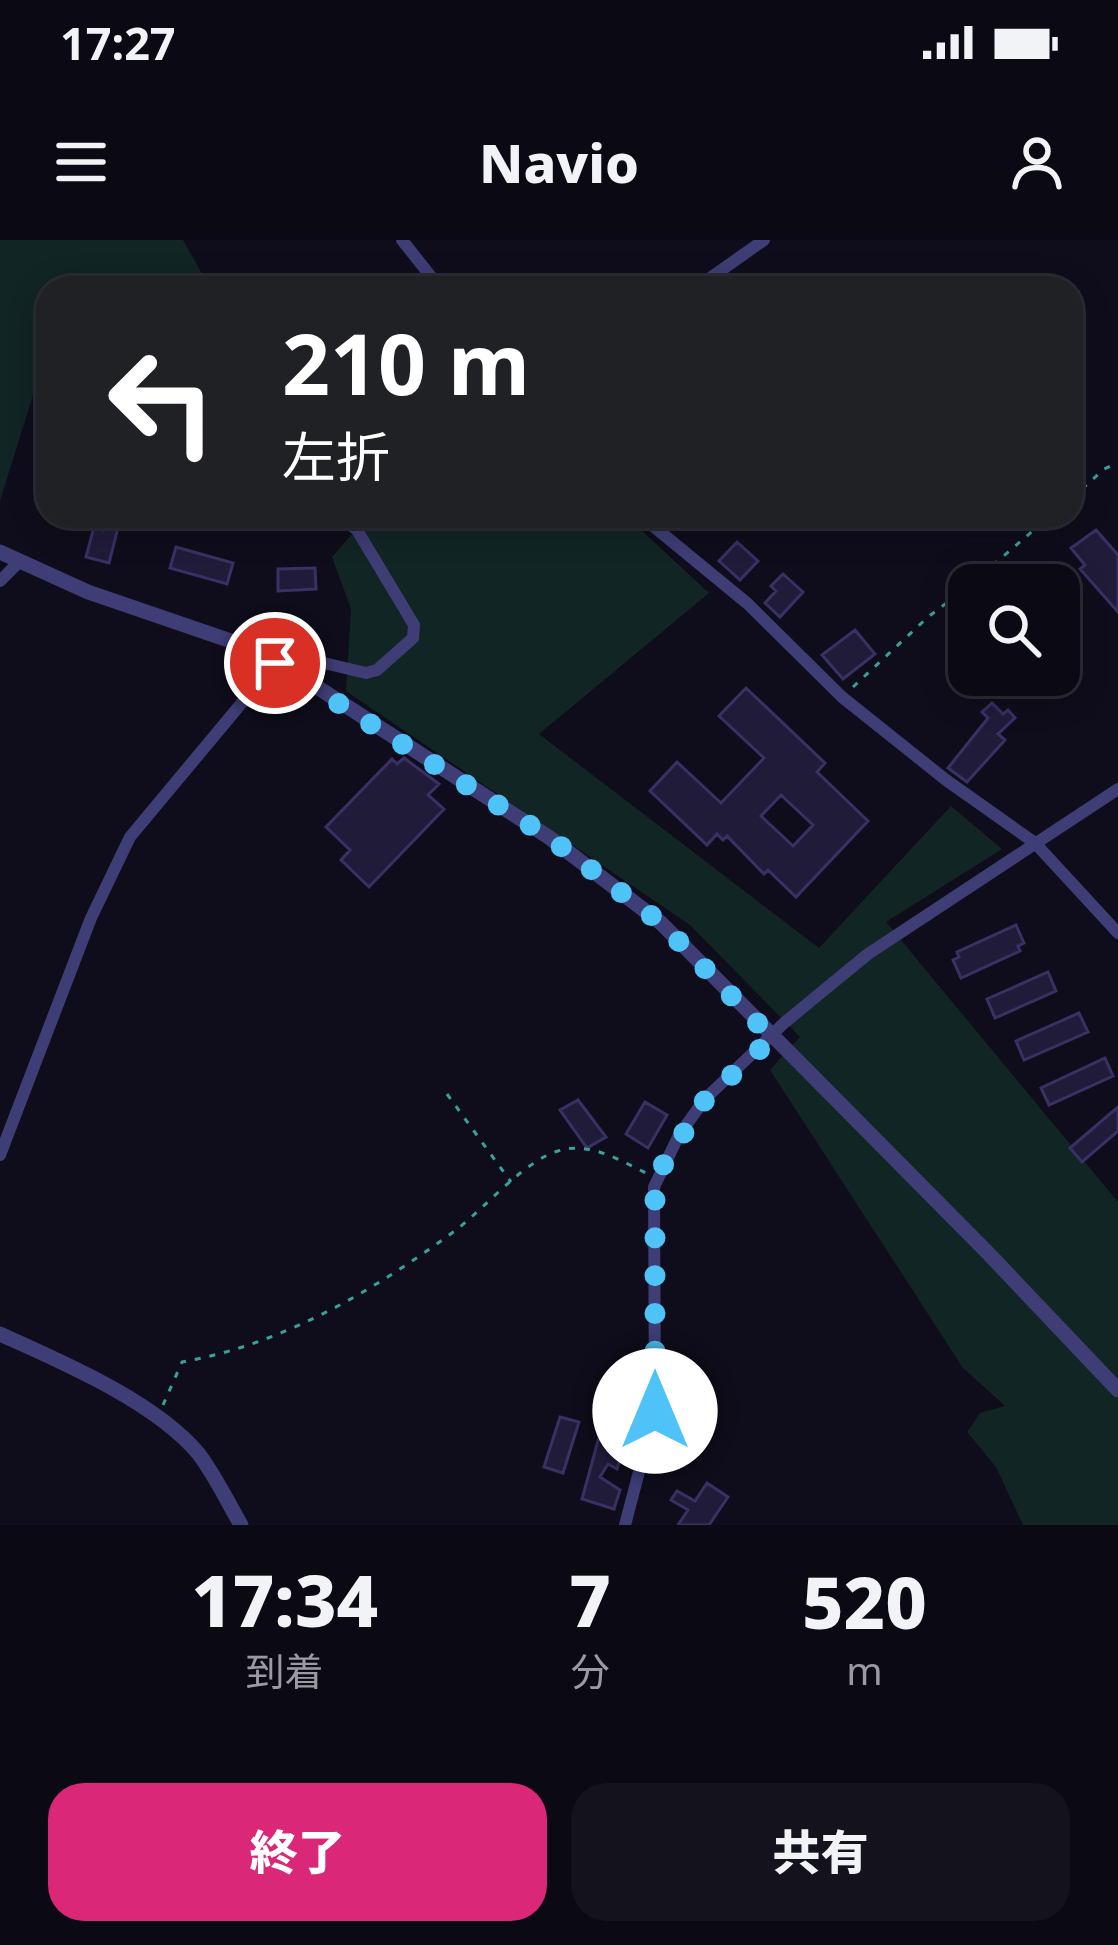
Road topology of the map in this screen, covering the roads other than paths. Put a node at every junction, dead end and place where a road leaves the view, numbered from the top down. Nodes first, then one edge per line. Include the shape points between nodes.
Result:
1 (402, 240) edge
2 (764, 240) edge
3 (430, 276) edge
4 (713, 276) edge
5 (354, 528) edge
6 (655, 528) edge
7 (0, 552) edge
8 (18, 563) junction
9 (0, 581) edge
10 (275, 663) junction
11 (296, 674) junction
12 (1118, 789) edge
13 (1035, 843) junction
14 (1118, 933) edge
15 (772, 1038) junction
16 (0, 1155) edge
17 (0, 1334) edge
18 (1118, 1390) edge
19 (241, 1525) edge
20 (625, 1525) edge

1 - 3 street
2 - 4 street
5 - 11 street via 414,625 413,638 377,670 324,663
6 - 13 street via 748,604 842,698
7 - 8 street
8 - 9 street
8 - 10 street
10 - 11 street
10 - 16 street via 130,838
11 - 15 street via 550,838 661,923
12 - 13 street
13 - 14 street
13 - 15 street via 868,955
15 - 18 street
15 - 20 street via 705,1100 655,1178 655,1411
17 - 19 street via 156,1417 196,1450

